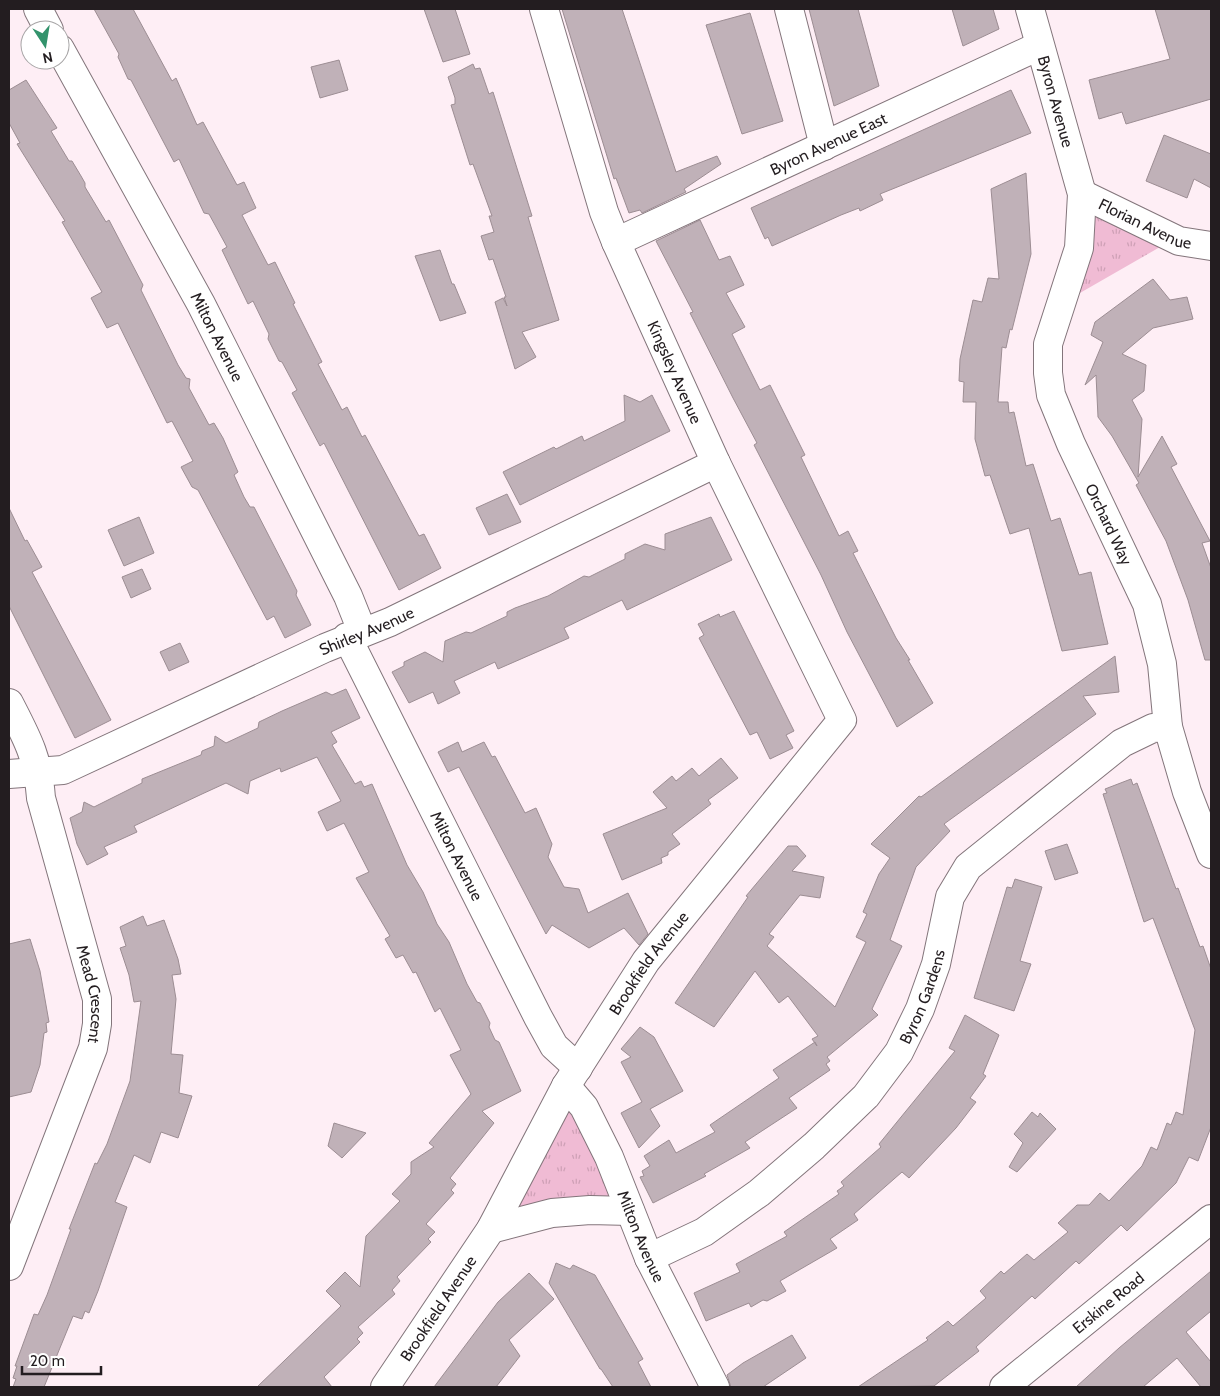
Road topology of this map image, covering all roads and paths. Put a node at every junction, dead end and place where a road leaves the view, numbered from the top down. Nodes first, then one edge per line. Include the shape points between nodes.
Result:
1 (38, 9) edge
2 (544, 9) edge
3 (789, 9) edge
4 (1030, 9) edge
5 (44, 20) edge
6 (1039, 46) junction
7 (70, 67) edge
8 (824, 146) junction
9 (1082, 194) junction
10 (616, 242) junction
11 (1211, 246) edge
12 (716, 463) junction
13 (355, 634) junction
14 (9, 703) edge
15 (842, 720) joint
16 (1168, 728) junction
17 (39, 771) junction
18 (9, 774) edge
19 (1211, 854) edge
20 (572, 1077) junction
21 (630, 1211) junction
22 (1211, 1219) edge
23 (491, 1229) junction
24 (649, 1258) junction
25 (9, 1266) edge
26 (385, 1387) edge
27 (715, 1387) edge
28 (1004, 1387) edge

1 - 5 street
2 - 10 street, Kingsley Avenue via 604,212
3 - 8 street
4 - 6 street, Byron Avenue
6 - 8 street, Byron Avenue East
6 - 9 street, Byron Avenue
7 - 13 street, Milton Avenue via 201,304 348,596
8 - 10 street, Byron Avenue East
9 - 11 street, Florian Avenue via 1179,241
9 - 16 street, Orchard Way via 1079,248 1048,344 1051,396 1147,604 1162,664
10 - 12 street, Kingsley Avenue
12 - 13 street, Shirley Avenue via 390,622
12 - 15 street, Kingsley Avenue
13 - 17 street, Shirley Avenue via 63,770
13 - 20 street, Milton Avenue via 538,1017
14 - 17 street, Mead Crescent via 32,748
15 - 20 street, Brookfield Avenue via 646,961
16 - 19 street, Orchard Way via 1187,792
16 - 24 street, Byron Gardens via 1153,728 1122,743 968,867 950,897 936,964 920,1009 899,1052 866,1096 759,1193 704,1232
17 - 18 street, Shirley Avenue
17 - 25 street, Mead Crescent via 41,798 97,999 97,1024 93,1048
20 - 21 street, Milton Avenue
20 - 23 street, Brookfield Avenue
21 - 23 street via 552,1213
21 - 24 street, Milton Avenue
22 - 28 street, Erskine Road
23 - 26 street, Brookfield Avenue
24 - 27 street, Milton Avenue

